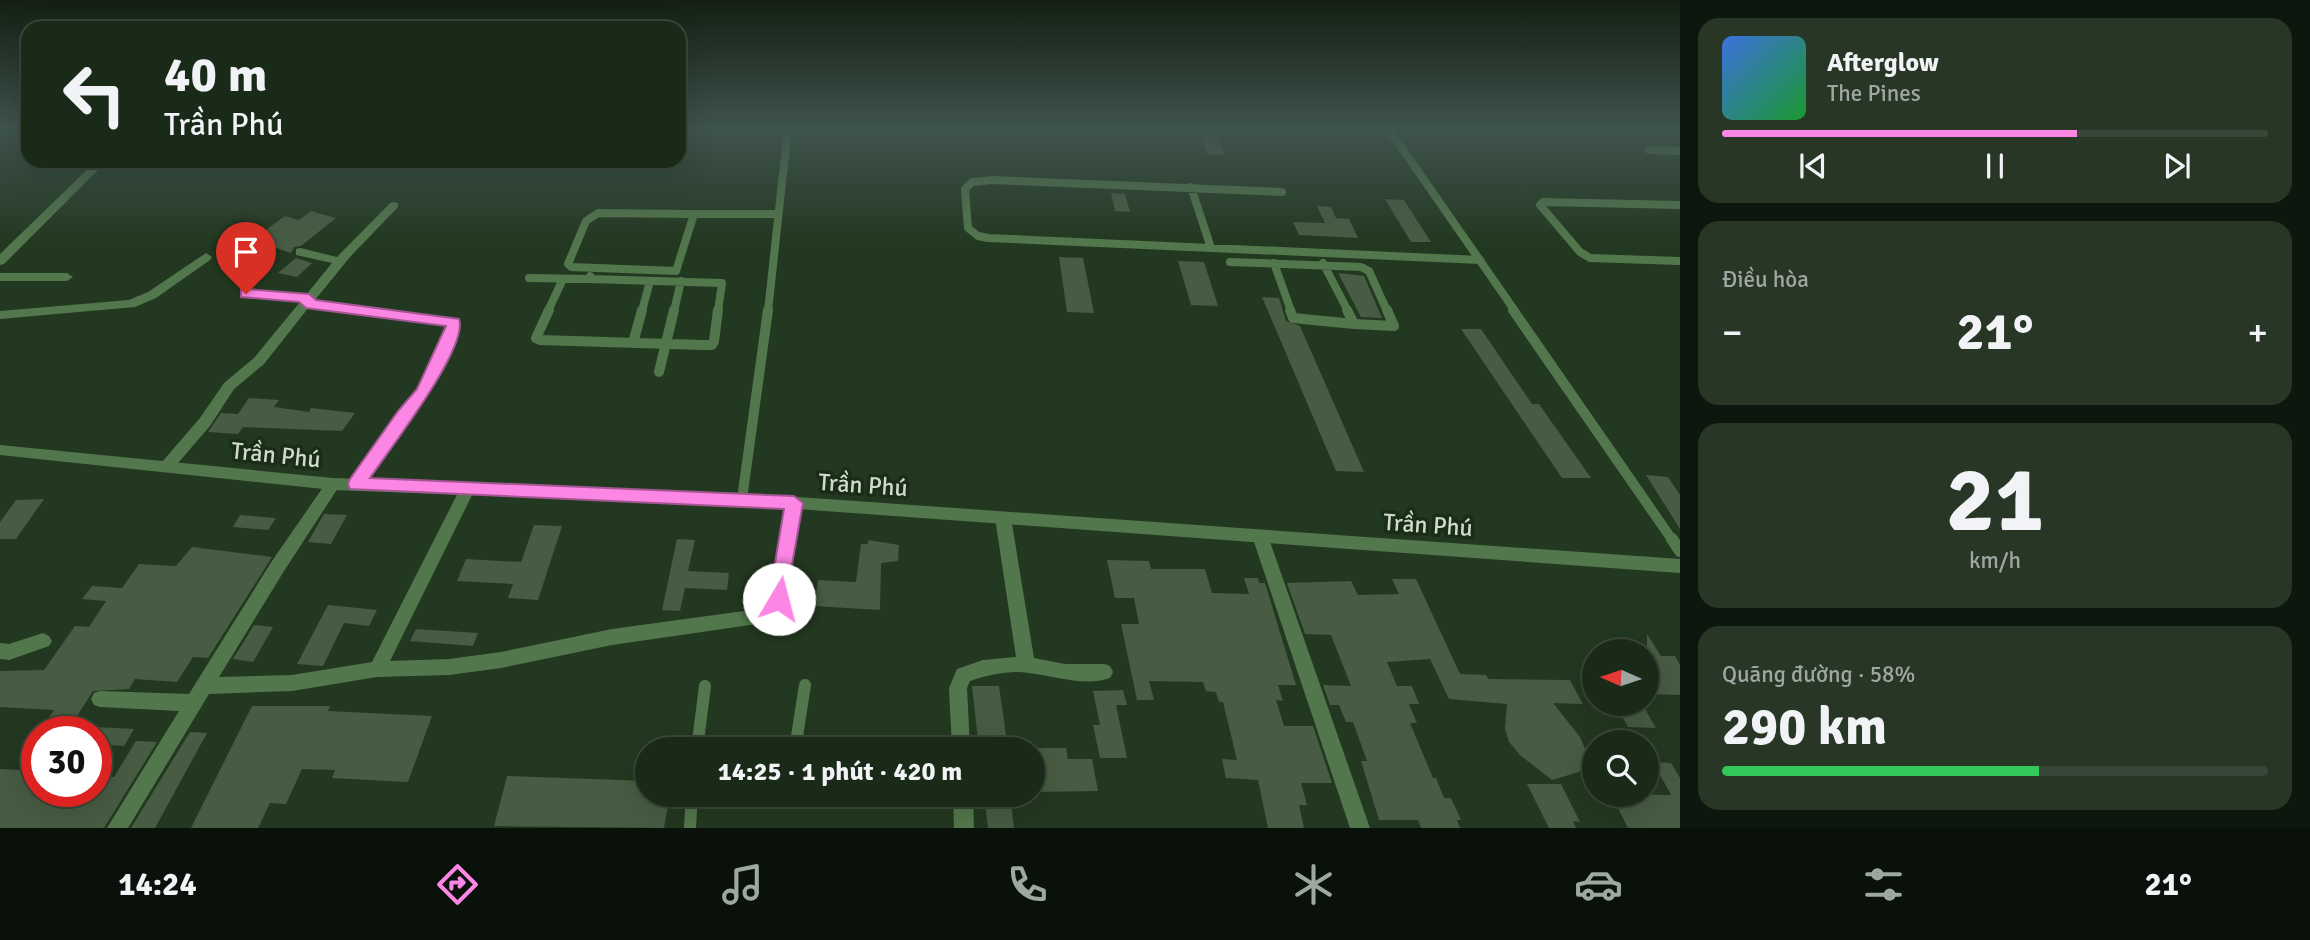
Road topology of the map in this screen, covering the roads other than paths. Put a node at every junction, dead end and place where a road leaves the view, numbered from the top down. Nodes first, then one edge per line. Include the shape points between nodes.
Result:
1 (784, 167) edge
2 (1415, 167) edge
3 (95, 168) edge
4 (1191, 187) junction
5 (1282, 192) dead end
6 (394, 205) dead end
7 (1680, 205) edge
8 (695, 213) junction
9 (778, 214) junction
10 (1211, 248) junction
11 (300, 252) dead end
12 (1318, 253) junction
13 (206, 257) dead end
14 (1480, 260) junction
15 (0, 261) edge
16 (340, 261) junction
17 (1230, 262) dead end
18 (1274, 262) junction
19 (1678, 263) edge
20 (1324, 266) junction
21 (593, 269) junction
22 (632, 270) junction
23 (669, 276) junction
24 (0, 277) edge
25 (67, 277) dead end
26 (529, 278) dead end
27 (563, 278) junction
28 (589, 279) junction
29 (628, 280) junction
30 (650, 281) junction
31 (681, 281) junction
32 (246, 294) dead end
33 (308, 301) junction
34 (0, 315) edge
35 (1354, 324) junction
36 (632, 343) junction
37 (666, 344) junction
38 (659, 372) dead end
39 (0, 450) edge
40 (167, 466) junction
41 (333, 484) junction
42 (356, 484) junction
43 (468, 487) junction
44 (742, 499) junction
45 (794, 503) junction
46 (1003, 517) junction
47 (1260, 536) junction
48 (1680, 551) edge
49 (1680, 566) edge
50 (43, 641) dead end
51 (0, 651) edge
52 (1026, 664) junction
53 (377, 669) junction
54 (1104, 672) dead end
55 (805, 685) dead end
56 (206, 686) junction
57 (705, 686) dead end
58 (100, 699) dead end
59 (195, 704) junction
60 (699, 737) edge
61 (797, 737) edge
62 (960, 737) edge
63 (691, 807) edge
64 (963, 807) edge
65 (117, 828) edge
66 (690, 828) edge
67 (964, 828) edge
68 (1360, 828) edge

1 - 9 lane
2 - 14 lane
3 - 15 street
4 - 5 lane
4 - 10 lane
4 - 10 lane via 979,181 965,189 968,228 988,238
6 - 16 street
7 - 19 lane via 1540,205 1590,258
8 - 9 lane
8 - 21 lane via 593,214 568,264
8 - 23 lane via 680,265
9 - 44 lane
10 - 12 lane
11 - 16 street
12 - 14 lane
12 - 20 lane
13 - 34 street via 152,295 131,304
14 - 48 lane
16 - 33 street
17 - 18 lane
18 - 20 lane
18 - 35 lane via 1293,318
20 - 35 lane
20 - 35 lane via 1368,271 1394,326
21 - 22 lane
21 - 28 lane
22 - 23 lane
22 - 29 lane
23 - 30 lane
23 - 31 lane
24 - 25 street
26 - 27 lane
27 - 28 lane
27 - 36 lane via 536,338
28 - 29 lane
29 - 30 lane
30 - 36 lane
31 - 37 lane
31 - 37 lane via 723,285 714,341 712,345
32 - 33 street
33 - 40 street via 259,361 222,394
33 - 42 street via 454,323 424,393 403,415
36 - 37 lane
37 - 38 lane
39 - 40 street, Trần Phú
40 - 41 street, Trần Phú
41 - 42 street, Trần Phú
41 - 56 street
42 - 43 street, Trần Phú
43 - 44 street, Trần Phú
43 - 53 street
44 - 45 street, Trần Phú
45 - 46 street, Trần Phú
45 - 53 street via 779,599 771,615 612,637 501,660
46 - 47 street, Trần Phú
46 - 52 street
47 - 49 street, Trần Phú
47 - 68 street
50 - 51 street
52 - 54 street via 1065,672
52 - 62 street via 963,675 958,688
53 - 56 street via 292,683
55 - 61 lane
56 - 59 street
57 - 60 lane
58 - 59 street
59 - 65 street
63 - 66 lane
64 - 67 street

